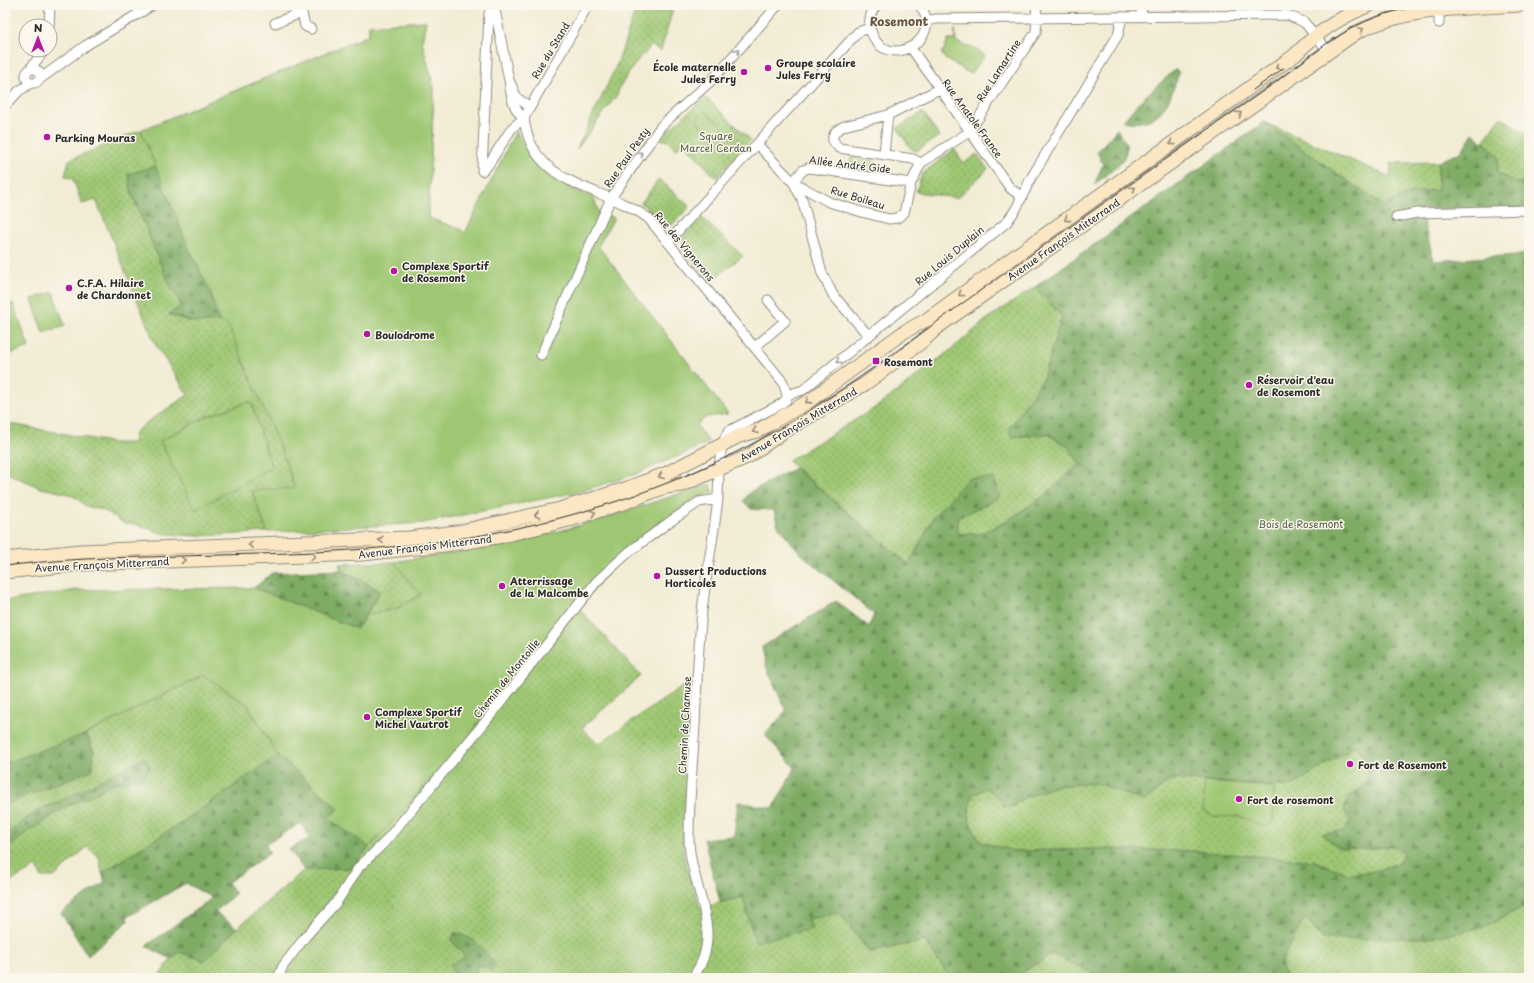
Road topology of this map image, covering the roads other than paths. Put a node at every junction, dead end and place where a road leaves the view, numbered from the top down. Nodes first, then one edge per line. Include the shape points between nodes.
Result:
1 (50, 5) edge
2 (153, 5) edge
3 (588, 5) edge
4 (778, 5) edge
5 (876, 5) edge
6 (919, 5) edge
7 (1036, 5) edge
8 (1142, 5) edge
9 (1370, 5) edge
10 (1519, 5) edge
11 (495, 7) edge
12 (300, 9) edge
13 (1288, 10) edge
14 (1439, 13) edge
15 (1141, 16) junction
16 (1122, 17) junction
17 (49, 18) edge
18 (1037, 18) junction
19 (926, 21) junction
20 (275, 23) dead end
21 (870, 28) junction
22 (311, 29) dead end
23 (1316, 35) junction
24 (911, 48) junction
25 (1328, 51) junction
26 (39, 58) edge
27 (43, 58) edge
28 (28, 72) junction
29 (40, 74) junction
30 (508, 80) junction
31 (31, 83) junction
32 (939, 89) junction
33 (20, 91) junction
34 (5, 106) edge
35 (530, 106) junction
36 (888, 115) junction
37 (524, 118) junction
38 (969, 132) junction
39 (757, 144) junction
40 (884, 154) junction
41 (921, 162) junction
42 (792, 182) junction
43 (911, 183) junction
44 (1022, 197) junction
45 (611, 198) junction
46 (1529, 210) edge
47 (1396, 217) dead end
48 (669, 242) junction
49 (768, 300) dead end
50 (869, 336) junction
51 (755, 347) junction
52 (541, 355) dead end
53 (787, 395) junction
54 (722, 446) junction
55 (720, 469) junction
56 (718, 499) junction
57 (5, 558) edge
58 (5, 572) edge
59 (278, 978) edge
60 (692, 978) edge

1 - 17 street
2 - 29 street via 51,70
3 - 35 street, Rue du Stand
45 -> 4 street, Rue Paul Pesty via 660,126 712,80
5 - 21 street via 871,14
6 - 19 street
7 - 18 street, Rue Lamartine
8 - 15 street
9 - 23 main road, Avenue François Mitterrand
10 - 14 main road, Avenue François Mitterrand
11 - 30 street
11 - 37 street via 489,13 482,171 512,128
12 - 20 street
12 - 22 street via 305,26
13 - 15 street
13 - 23 street
25 -> 14 main road, Avenue François Mitterrand via 1372,25 1407,15
15 - 16 street
16 - 18 street
16 - 44 street, Rue Louis Duplain via 1118,35
18 - 19 street
18 - 38 street, Rue Lamartine via 1036,32
19 - 24 street via 922,38
21 - 24 street via 875,39 888,49 896,51
21 - 39 street via 858,32
23 - 25 street
23 -> 54 main road, Avenue François Mitterrand via 1295,55 926,320 914,325 867,358 829,388 757,431 739,436
24 - 32 street, Rue Anatole France
55 -> 25 main road, Avenue François Mitterrand via 749,456 783,432 866,384 920,344 939,326
26 - 28 street
27 - 29 street
28 - 29 street via 34,68
28 - 31 street via 26,79
28 - 33 street
29 - 31 street via 37,83
30 - 35 street via 518,98
30 - 37 street via 513,103 517,112
31 - 33 street
32 - 36 street
32 - 38 street, Rue Anatole France
33 - 34 street
35 - 37 street
36 - 40 street
36 - 40 street via 844,126 833,136 833,141 839,148
37 - 45 street, Rue des Vignerons via 530,142 538,156 553,170 573,183
38 - 41 street
38 - 44 street, Rue Anatole France via 1010,188
39 - 42 street
39 - 48 street
40 - 41 street
41 - 43 street, Rue Boileau
42 - 43 street, Allée André Gide via 803,170 809,168
42 - 43 street, Rue Boileau via 829,202 889,218 897,218 904,213
42 - 50 street via 802,199 822,273 833,294
44 - 50 street, Rue Louis Duplain via 1007,222
45 - 48 street, Rue des Vignerons via 636,208
45 - 52 street, Rue Paul Pesty
46 - 47 street via 1417,212
48 - 51 street, Rue des Vignerons
49 - 51 street via 785,321
50 -> 53 street, Rue Louis Duplain via 803,390
51 - 53 street, Rue des Vignerons via 783,382
53 - 54 street, Rue Louis Duplain via 781,404 729,431
54 - 55 street, Chemin de Chamuse
54 -> 57 main road, Avenue François Mitterrand via 667,473 622,490 560,509 457,532 359,542 80,551
55 - 56 street, Chemin de Chamuse
58 -> 55 main road, Avenue François Mitterrand via 82,564 363,554 462,543 568,520 665,487 682,485
56 - 59 street, Chemin de Montoille via 699,502 668,522 628,552 597,581 525,674 383,844 359,867 336,903 283,966
56 - 60 street, Chemin de Chamuse via 703,604 689,837 695,877 707,921 707,945 703,960

